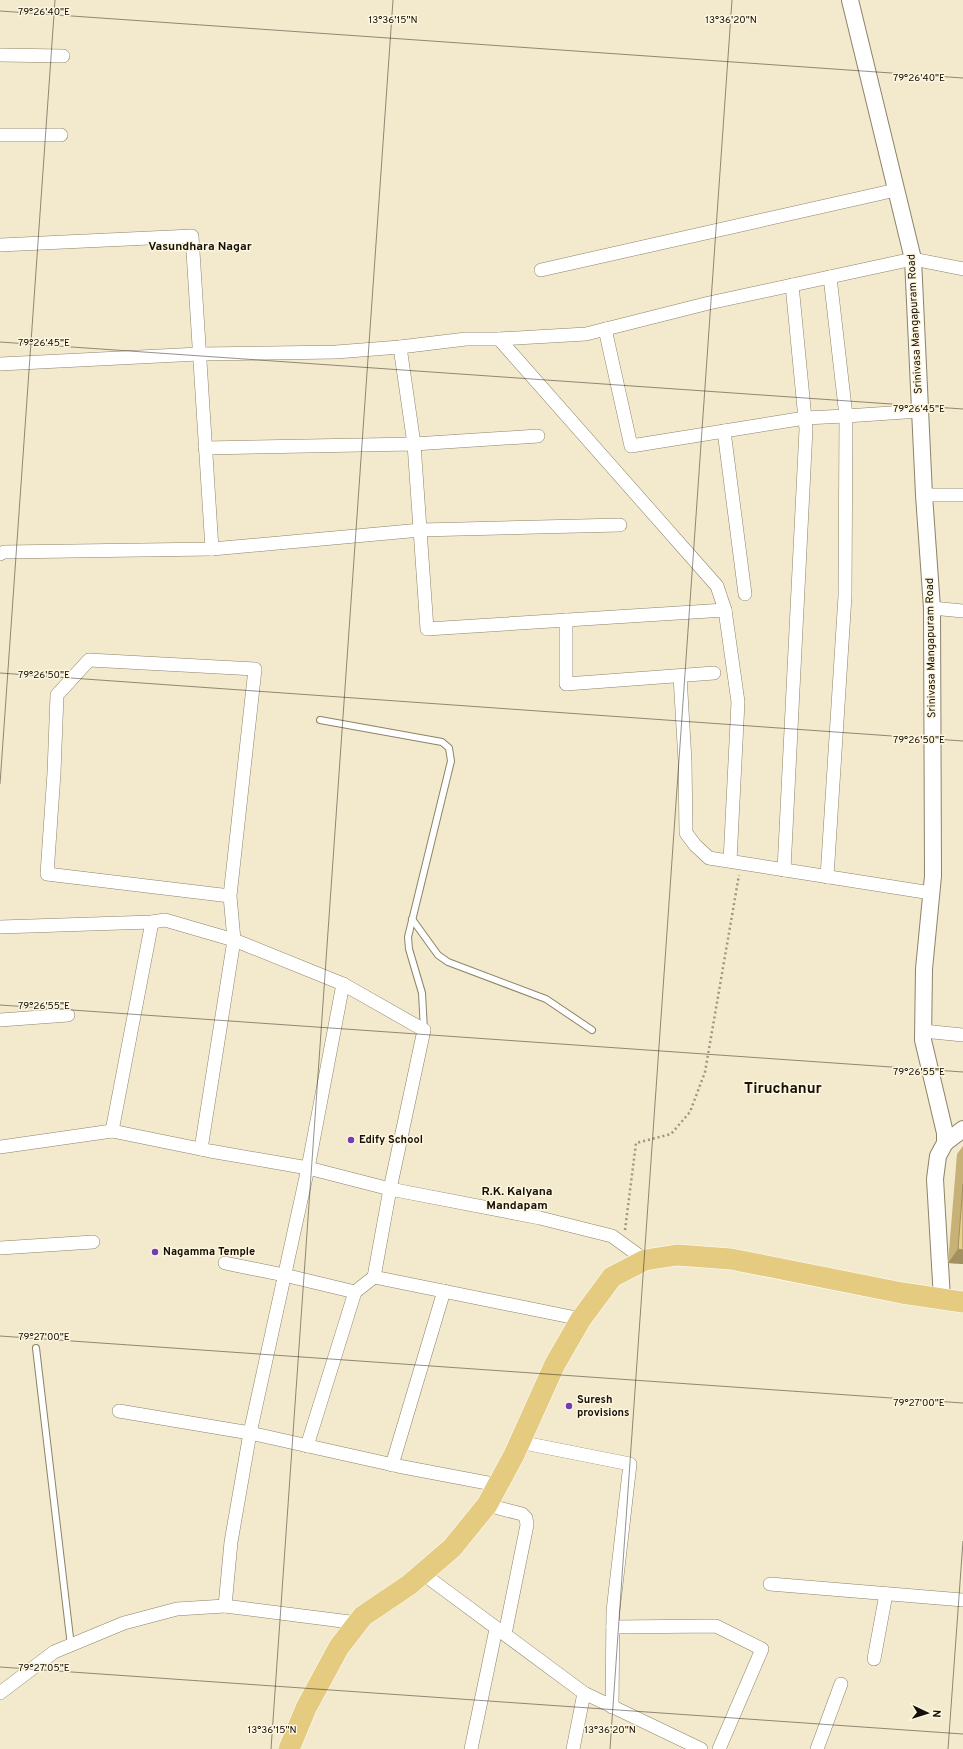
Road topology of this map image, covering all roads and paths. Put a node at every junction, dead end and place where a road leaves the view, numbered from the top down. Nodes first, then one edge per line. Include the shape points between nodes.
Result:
1 (850, 0) edge
2 (0, 55) edge
3 (63, 56) dead end
4 (0, 135) edge
5 (60, 135) dead end
6 (896, 190) junction
7 (0, 245) edge
8 (913, 259) junction
9 (541, 270) dead end
10 (963, 270) edge
11 (830, 277) junction
12 (792, 285) junction
13 (605, 329) junction
14 (499, 339) junction
15 (400, 347) junction
16 (199, 354) junction
17 (0, 364) edge
18 (920, 411) junction
19 (846, 416) junction
20 (805, 418) junction
21 (724, 431) junction
22 (538, 436) dead end
23 (414, 444) junction
24 (205, 448) junction
25 (924, 495) junction
26 (963, 495) edge
27 (620, 525) dead end
28 (421, 530) junction
29 (212, 549) junction
30 (0, 554) edge
31 (744, 594) dead end
32 (932, 608) junction
33 (725, 610) junction
34 (963, 611) edge
35 (566, 620) junction
36 (714, 673) dead end
37 (680, 676) junction
38 (320, 720) dead end
39 (735, 862) junction
40 (784, 870) junction
41 (827, 877) junction
42 (931, 893) junction
43 (230, 896) junction
44 (412, 919) junction
45 (152, 922) junction
46 (0, 927) edge
47 (234, 940) junction
48 (343, 984) junction
49 (68, 1015) dead end
50 (0, 1020) edge
51 (424, 1030) junction
52 (592, 1030) dead end
53 (923, 1031) junction
54 (963, 1035) edge
55 (963, 1129) edge
56 (112, 1131) junction
57 (945, 1143) junction
58 (0, 1148) edge
59 (201, 1149) junction
60 (308, 1168) junction
61 (390, 1189) junction
62 (93, 1242) dead end
63 (623, 1244) junction
64 (0, 1248) edge
65 (645, 1260) junction
66 (226, 1263) dead end
67 (284, 1275) junction
68 (374, 1277) junction
69 (444, 1291) junction
70 (355, 1292) junction
71 (942, 1299) junction
72 (963, 1302) edge
73 (581, 1318) junction
74 (36, 1348) dead end
75 (119, 1411) dead end
76 (250, 1433) junction
77 (519, 1442) junction
78 (307, 1446) junction
79 (392, 1465) junction
80 (498, 1485) junction
81 (487, 1505) junction
82 (422, 1573) junction
83 (770, 1584) dead end
84 (886, 1594) junction
85 (963, 1600) edge
86 (225, 1606) junction
87 (358, 1623) junction
88 (613, 1627) junction
89 (501, 1632) junction
90 (71, 1646) junction
91 (874, 1659) dead end
92 (841, 1684) dead end
93 (0, 1693) edge
94 (584, 1693) junction
95 (612, 1706) junction
96 (289, 1749) edge
97 (471, 1749) edge
98 (573, 1749) edge
99 (701, 1749) edge
100 (720, 1749) edge
101 (817, 1749) edge

1 - 6 street, Srinivasa Mangapuram Road
2 - 3 street
4 - 5 street
6 - 8 street, Srinivasa Mangapuram Road
6 - 9 street
7 - 16 street via 192,236
8 - 10 street
8 - 11 street
8 - 18 street, Srinivasa Mangapuram Road
11 - 12 street
11 - 19 street
12 - 13 street
12 - 20 street
13 - 14 street via 586,334
13 - 21 street via 631,446
14 - 15 street via 466,339
14 - 33 street via 717,586
15 - 16 street via 336,352
15 - 23 street
16 - 17 street
16 - 24 street
18 - 19 street
18 - 25 street, Srinivasa Mangapuram Road
19 - 20 street
19 - 41 street via 845,596
20 - 21 street
20 - 40 street
21 - 31 street
22 - 23 street
23 - 24 street
23 - 28 street
24 - 29 street
25 - 26 street
25 - 32 street, Srinivasa Mangapuram Road
27 - 28 street
28 - 29 street
28 - 35 street via 427,629
29 - 30 street
32 - 34 street
32 - 42 street, Srinivasa Mangapuram Road
33 - 35 street
33 - 39 street via 738,702
35 - 37 street via 566,684
36 - 37 street
37 - 39 street via 686,833 695,846 710,858
38 - 44 lane via 442,742 448,748 450,761
39 - 40 street
39 - 63 path via 705,1072 690,1112 671,1134 636,1144
40 - 41 street
41 - 42 street
42 - 53 street, Srinivasa Mangapuram Road via 924,969
43 - 43 street via 47,874 57,695 89,660 255,669
43 - 47 street
44 - 51 lane via 408,938 409,949 422,993
44 - 52 lane via 438,955 448,962 546,999
45 - 46 street
45 - 47 street via 165,920
45 - 56 street
47 - 48 street
47 - 59 street
48 - 51 street
48 - 60 street
49 - 50 street
51 - 61 street
53 - 54 street
53 - 57 street, Srinivasa Mangapuram Road
55 - 57 street
56 - 58 street
56 - 59 street
57 - 71 street, Srinivasa Mangapuram Road via 938,1156 935,1179
59 - 60 street
60 - 61 street
60 - 67 street
61 - 63 street via 540,1218 612,1236
61 - 68 street
62 - 64 street
63 - 65 street
65 - 71 main road via 677,1255 731,1259
65 - 73 main road via 612,1277
66 - 67 street
67 - 70 street
67 - 76 street
68 - 69 street
68 - 70 street
69 - 73 street
69 - 79 street
70 - 78 street
71 - 72 main road
73 - 77 main road via 555,1364
74 - 90 lane
75 - 76 street
76 - 78 street
76 - 86 street via 231,1542
77 - 80 main road
77 - 88 street via 630,1464
78 - 79 street
79 - 80 street
80 - 81 main road
81 - 82 main road via 452,1548
81 - 89 street via 522,1514 527,1525
82 - 87 main road via 363,1616
82 - 89 street
83 - 84 street
84 - 85 street
84 - 91 street
86 - 87 street
86 - 90 street via 177,1609 124,1623
87 - 96 main road via 339,1647 306,1708
88 - 95 street
88 - 100 street via 716,1626 762,1649
89 - 94 street
89 - 97 street
90 - 93 street via 54,1652
92 - 101 street
94 - 95 street
94 - 98 street
95 - 99 street

